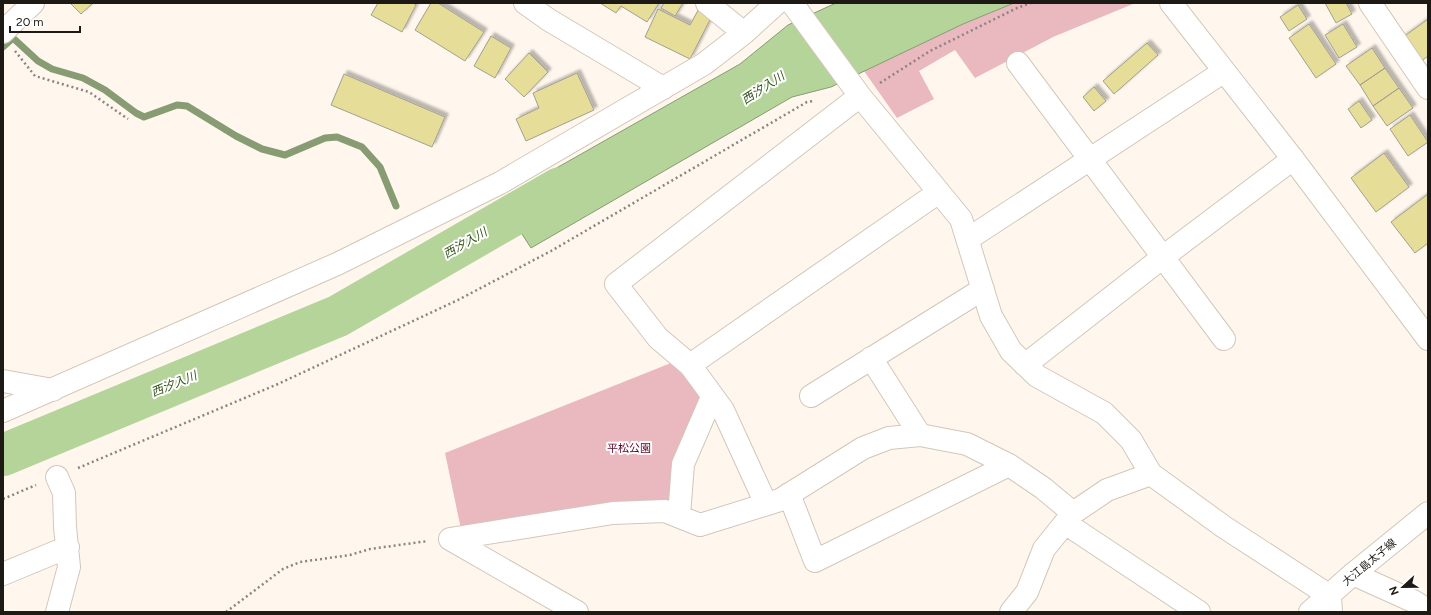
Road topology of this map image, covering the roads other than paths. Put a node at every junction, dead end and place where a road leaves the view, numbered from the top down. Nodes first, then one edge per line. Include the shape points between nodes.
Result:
1 (33, 3) edge
2 (525, 3) edge
3 (707, 3) edge
4 (777, 3) edge
5 (792, 3) edge
6 (1171, 3) edge
7 (1370, 3) edge
8 (744, 33) junction
9 (7, 40) edge
10 (1018, 63) dead end
11 (1223, 72) junction
12 (663, 88) junction
13 (1428, 88) edge
14 (860, 96) junction
15 (1293, 159) junction
16 (1089, 160) junction
17 (939, 192) junction
18 (968, 239) junction
19 (1162, 258) junction
20 (983, 289) junction
21 (1224, 339) dead end
22 (1428, 339) edge
23 (871, 358) junction
24 (690, 365) junction
25 (1026, 365) junction
26 (3, 381) edge
27 (53, 390) junction
28 (811, 396) dead end
29 (712, 397) junction
30 (3, 411) edge
31 (920, 435) junction
32 (1009, 466) junction
33 (1151, 474) junction
34 (57, 477) road end
35 (789, 494) junction
36 (766, 504) junction
37 (1428, 513) edge
38 (678, 516) junction
39 (1069, 518) junction
40 (68, 547) junction
41 (5, 568) edge
42 (1353, 574) junction
43 (1331, 604) edge
44 (1428, 610) edge
45 (57, 612) edge
46 (577, 612) edge
47 (1011, 612) edge
48 (1199, 612) edge
49 (1310, 612) edge

1 - 9 street
2 - 12 street
3 - 8 street
4 - 8 street
5 - 14 street
6 - 11 street
7 - 13 street
8 - 12 street via 704,64
10 - 16 street
11 - 15 street
11 - 16 street
12 - 27 street via 500,183 337,264
14 - 17 street
14 - 24 street via 616,284 658,338
15 - 19 street
15 - 22 street
16 - 18 street
16 - 19 street
17 - 18 street via 961,219
17 - 24 street
18 - 20 street
19 - 21 street
19 - 25 street
20 - 23 street
20 - 25 street via 991,316 1004,339 1011,351
23 - 28 street
23 - 31 street
24 - 29 street
25 - 33 street via 1037,376 1104,414 1131,440
26 - 27 street
27 - 30 street
29 - 36 street via 723,410
29 - 38 street via 683,464
31 - 32 street via 967,444
31 - 35 street via 889,438 863,448
32 - 35 street via 815,561
32 - 39 street via 1043,488
33 - 39 street via 1107,490
33 - 43 street
34 - 40 street via 64,493
35 - 36 street
36 - 38 street via 700,525
37 - 42 street, 大江島太子線
38 - 46 street via 665,511 614,513 450,539
39 - 47 street via 1044,549 1027,592
39 - 48 street
40 - 41 street
40 - 45 street via 69,567
42 - 43 street, 大江島太子線
42 - 44 street via 1414,601
43 - 49 street, 大江島太子線

